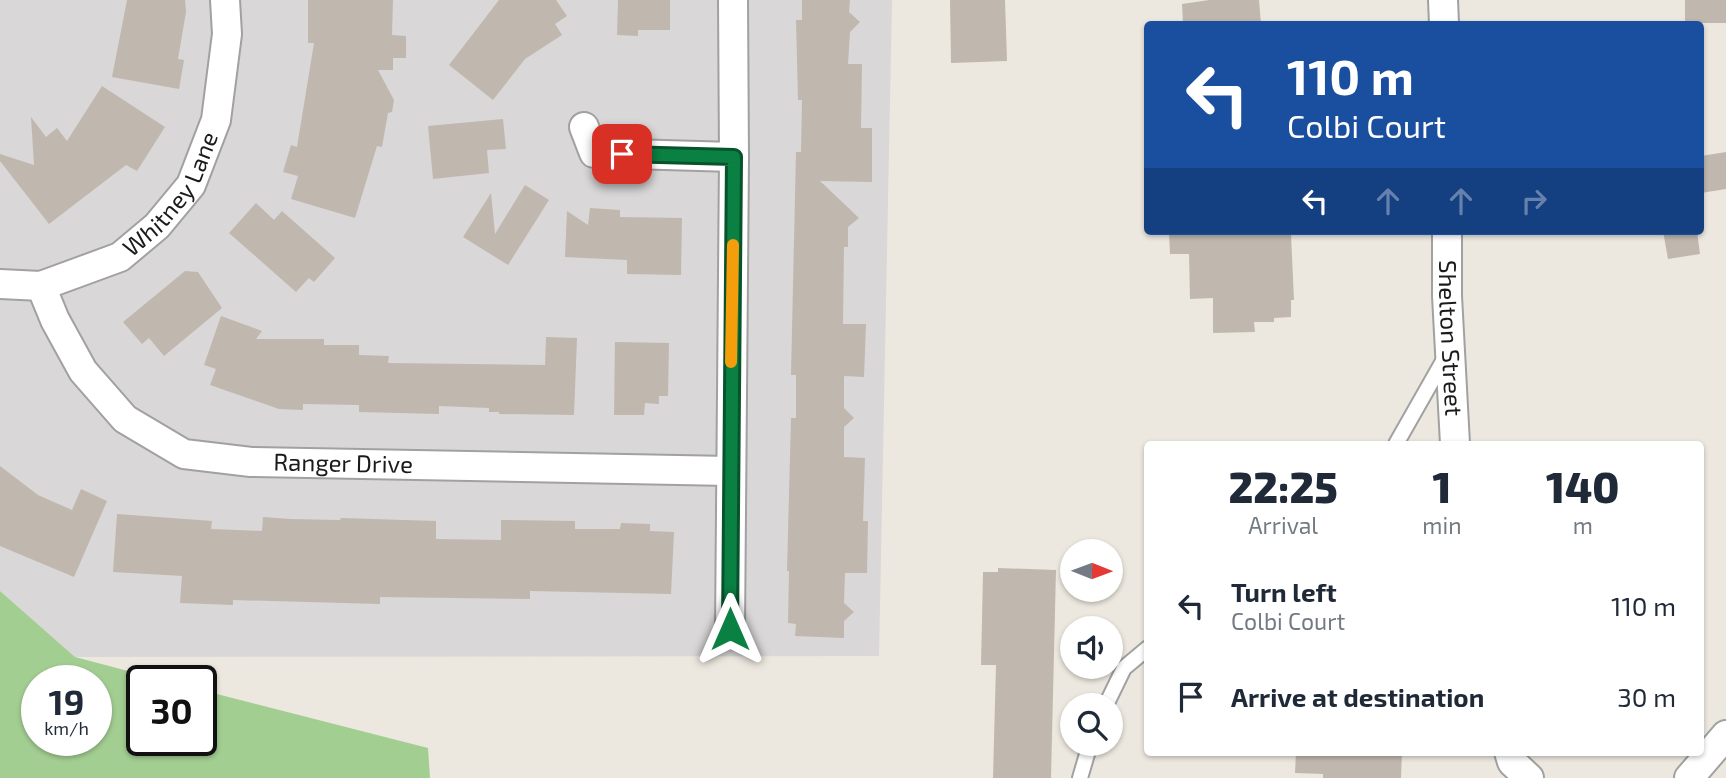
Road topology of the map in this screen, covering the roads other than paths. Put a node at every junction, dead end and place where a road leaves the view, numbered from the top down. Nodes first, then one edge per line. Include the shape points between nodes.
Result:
1 (225, 0) edge
2 (733, 0) edge
3 (1443, 0) edge
4 (1444, 21) edge
5 (584, 127) dead end
6 (734, 157) junction
7 (1447, 235) edge
8 (0, 284) edge
9 (41, 286) junction
10 (1450, 349) junction
11 (1397, 441) edge
12 (1455, 441) edge
13 (730, 471) junction
14 (730, 629) dead end
15 (1144, 651) edge
16 (1112, 693) edge
17 (1726, 735) edge
18 (1086, 756) edge
19 (1510, 756) edge
20 (1080, 778) edge
21 (1529, 778) edge
22 (1689, 778) edge

1 - 9 street, Whitney Lane via 227,34 216,120 191,185 157,226 120,257
2 - 6 street
3 - 4 street
5 - 6 street via 594,153
6 - 13 street
7 - 10 street, Shelton Street
8 - 9 street, Whitney Lane
9 - 13 street, Ranger Drive via 83,371 125,419 184,454 251,461
10 - 11 lane
10 - 12 street, Shelton Street
13 - 14 street
15 - 16 lane via 1124,668
17 - 22 street
18 - 20 lane
19 - 21 street

